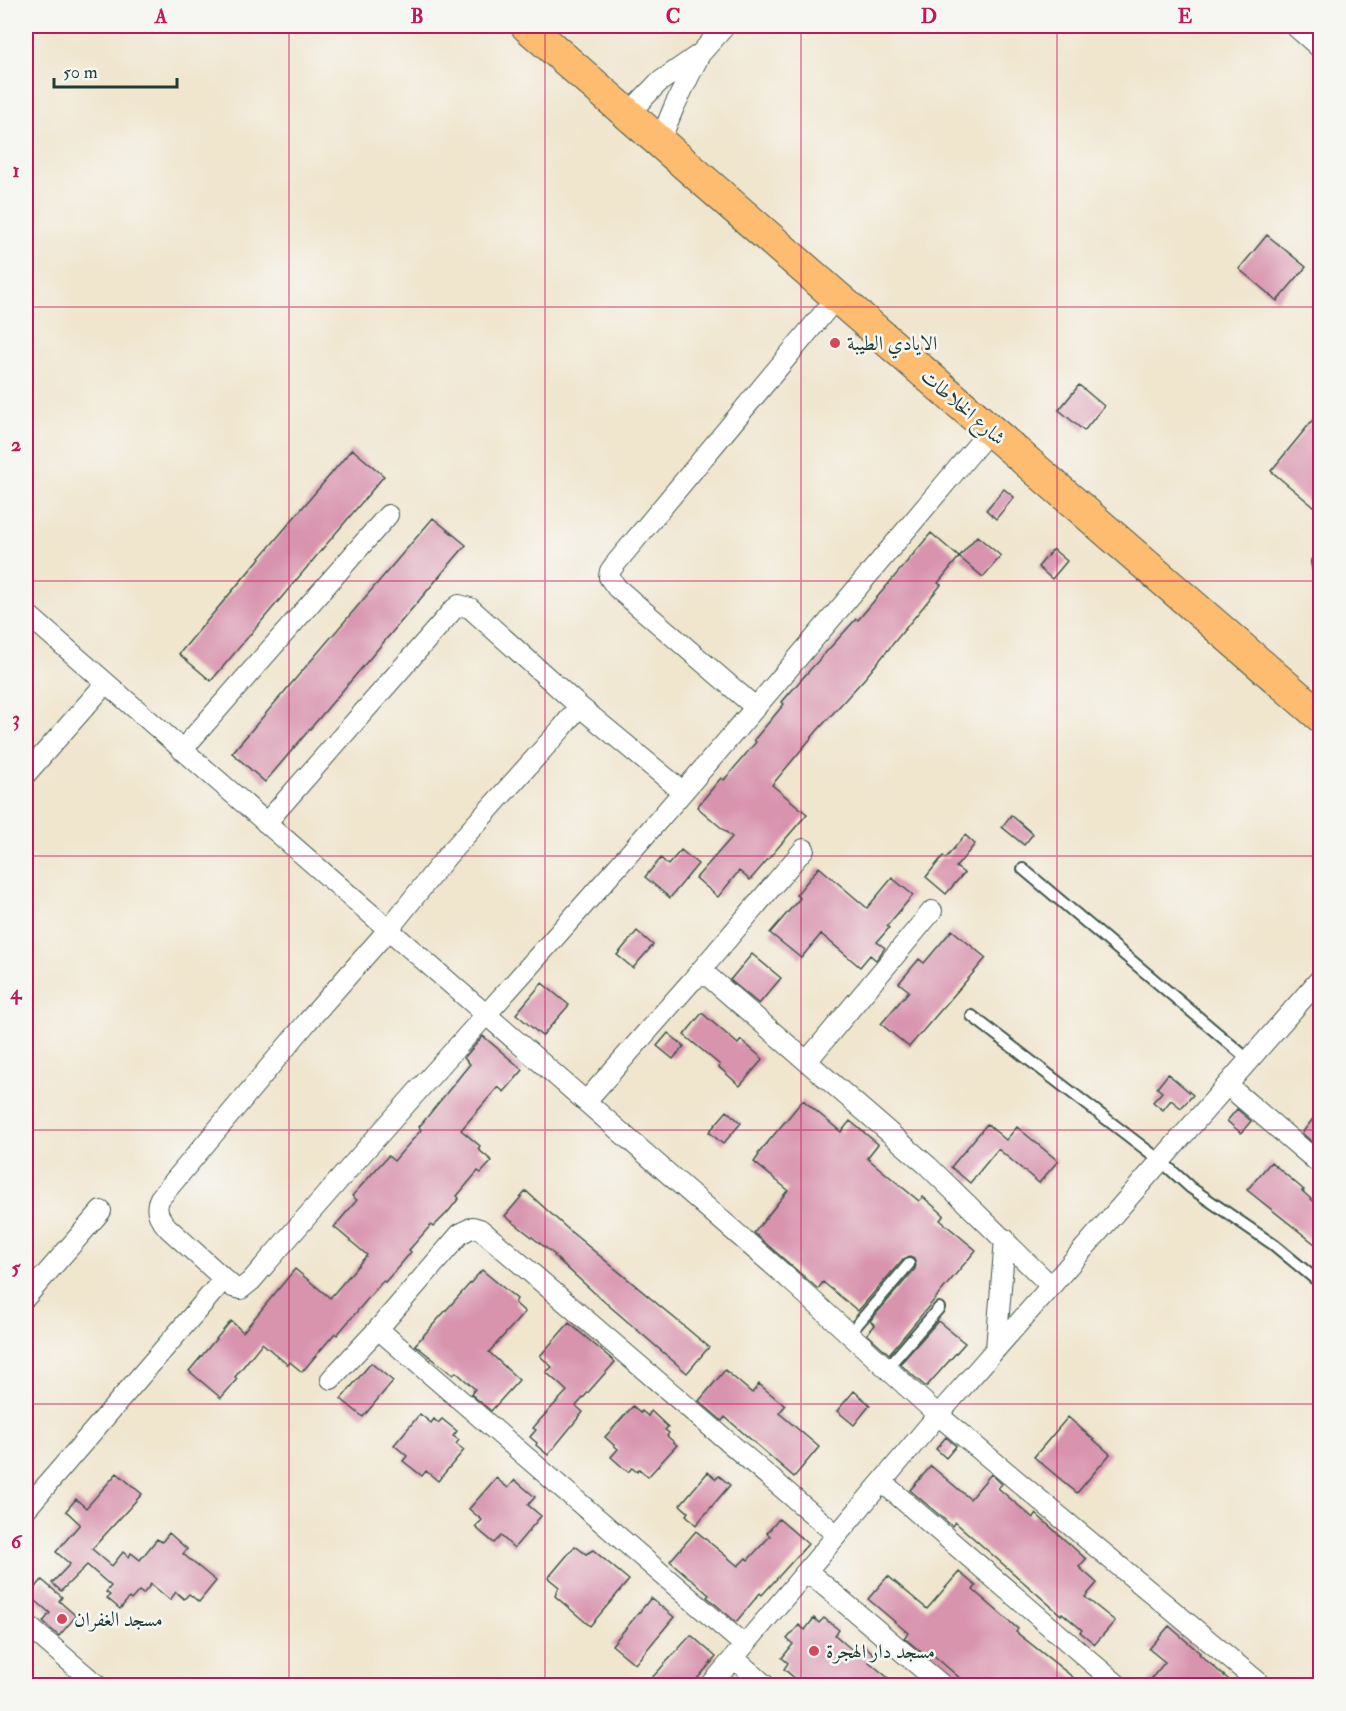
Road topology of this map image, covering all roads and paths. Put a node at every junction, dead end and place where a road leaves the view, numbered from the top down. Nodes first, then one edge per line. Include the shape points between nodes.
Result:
1 (527, 26) edge
2 (726, 26) edge
3 (1295, 26) edge
4 (1320, 48) edge
5 (700, 53) junction
6 (629, 113) junction
7 (660, 141) junction
8 (837, 297) junction
9 (990, 430) junction
10 (388, 516) dead end
11 (1320, 558) edge
12 (1320, 579) edge
13 (26, 613) edge
14 (106, 683) junction
15 (579, 706) junction
16 (756, 708) junction
17 (1320, 716) edge
18 (182, 750) junction
19 (26, 774) edge
20 (682, 791) junction
21 (266, 823) junction
22 (804, 849) dead end
23 (1023, 869) dead end
24 (932, 911) dead end
25 (388, 930) junction
26 (1320, 979) edge
27 (690, 983) junction
28 (485, 1014) junction
29 (972, 1016) dead end
30 (807, 1060) junction
31 (1249, 1060) junction
32 (1227, 1085) junction
33 (586, 1101) junction
34 (1161, 1161) junction
35 (1320, 1164) edge
36 (101, 1211) dead end
37 (1005, 1239) junction
38 (909, 1264) dead end
39 (224, 1279) junction
40 (1320, 1284) edge
41 (1051, 1286) junction
42 (26, 1297) edge
43 (939, 1308) dead end
44 (378, 1329) junction
45 (849, 1334) junction
46 (996, 1349) junction
47 (887, 1368) junction
48 (331, 1379) dead end
49 (938, 1415) junction
50 (882, 1482) junction
51 (26, 1509) edge
52 (837, 1535) junction
53 (807, 1570) junction
54 (26, 1624) edge
55 (739, 1651) junction
56 (88, 1683) edge
57 (710, 1686) edge
58 (766, 1686) edge
59 (943, 1686) edge
60 (1119, 1686) edge
61 (1263, 1686) edge

1 - 6 main road, شارع الخلاطات
2 - 5 street
3 - 4 street
5 - 6 street via 658,83
5 - 7 street
6 - 7 main road, شارع الخلاطات
7 - 8 main road, شارع الخلاطات
8 - 9 main road, شارع الخلاطات
8 - 16 street via 610,571 609,577 618,588
9 - 16 street
9 - 17 main road, شارع الخلاطات
10 - 18 street
11 - 12 lane
13 - 14 street
14 - 18 street
14 - 19 street
15 - 20 street
15 - 21 street via 470,608 459,605
15 - 25 street via 447,856
16 - 20 street
18 - 21 street
20 - 28 street
21 - 25 street
22 - 27 street
23 - 31 lane
24 - 30 street
25 - 28 street
25 - 39 street via 193,1155 156,1205 168,1228
26 - 31 street
27 - 30 street via 702,976 709,977
27 - 33 street
28 - 33 street
28 - 39 street via 248,1284 237,1289
29 - 34 lane
30 - 37 street
31 - 32 street
32 - 34 street
32 - 35 street
33 - 45 street
34 - 40 lane
34 - 41 street
36 - 42 street
37 - 41 street
37 - 46 street
38 - 45 lane
39 - 51 street
41 - 46 street
43 - 47 lane
44 - 48 street
44 - 52 street via 460,1234 473,1227 480,1229
44 - 55 street
45 - 47 street
46 - 49 street
47 - 49 street
49 - 50 street
49 - 61 street
50 - 52 street
50 - 60 street
52 - 53 street
53 - 55 street
53 - 59 street
54 - 56 street
55 - 57 street
55 - 58 street

